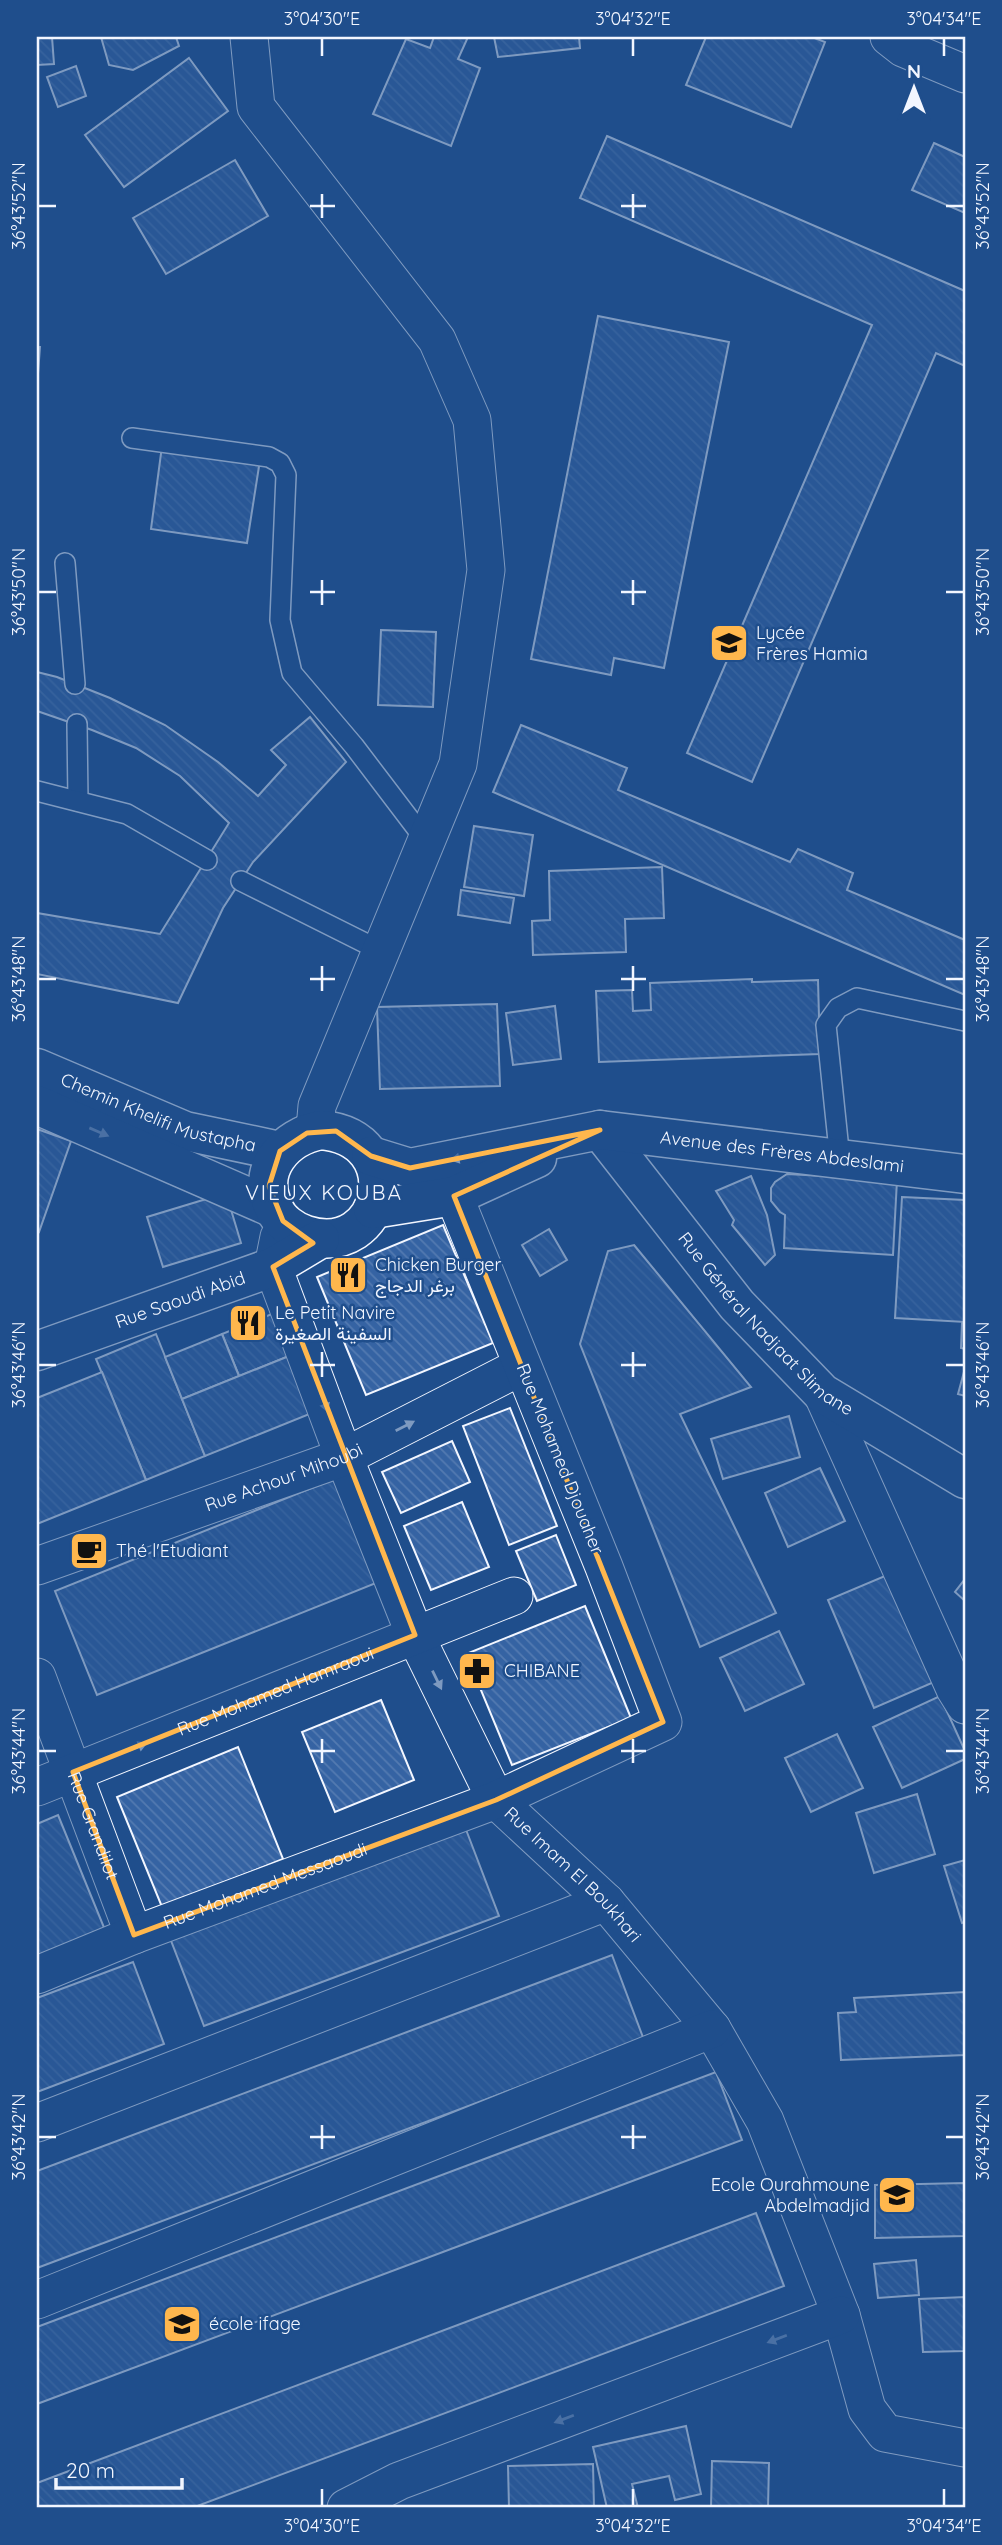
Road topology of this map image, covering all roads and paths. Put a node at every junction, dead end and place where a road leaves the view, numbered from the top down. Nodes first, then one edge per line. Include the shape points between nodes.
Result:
1 (249, 37) edge
2 (888, 37) edge
3 (965, 74) edge
4 (132, 438) dead end
5 (65, 563) dead end
6 (75, 684) dead end
7 (77, 724) dead end
8 (37, 791) edge
9 (78, 801) junction
10 (426, 842) junction
11 (207, 860) dead end
12 (241, 881) dead end
13 (381, 951) junction
14 (965, 1021) edge
15 (37, 1068) edge
16 (37, 1105) edge
17 (600, 1130) junction
18 (293, 1142) junction
19 (371, 1156) junction
20 (839, 1160) junction
21 (965, 1174) edge
22 (454, 1196) junction
23 (373, 1209) junction
24 (278, 1214) junction
25 (320, 1239) junction
26 (273, 1267) junction
27 (37, 1351) edge
28 (522, 1366) junction
29 (822, 1393) junction
30 (344, 1457) junction
31 (965, 1479) edge
32 (37, 1566) edge
33 (514, 1596) dead end
34 (415, 1636) junction
35 (37, 1677) edge
36 (965, 1705) edge
37 (663, 1722) joint
38 (74, 1772) junction
39 (37, 1787) edge
40 (496, 1800) junction
41 (606, 1902) junction
42 (134, 1935) junction
43 (37, 1975) edge
44 (712, 2029) junction
45 (37, 2123) edge
46 (37, 2300) edge
47 (841, 2315) junction
48 (965, 2448) edge
49 (403, 2495) edge
50 (346, 2508) edge

1 - 10 street via 256,107 437,340 472,420 486,570 458,764
2 - 3 street
4 - 10 lane via 269,457 280,463 285,475 281,620 292,673
5 - 6 lane
7 - 9 lane
8 - 9 lane
9 - 11 lane via 127,814
10 - 13 street
12 - 13 lane
13 - 18 street via 317,1106 315,1129
14 - 20 lane via 857,998 838,1008 826,1025
15 - 18 main road, Chemin Khelifi Mustapha via 185,1131
16 -> 24 main road, Chemin Khelifi Mustapha
17 -> 19 main road via 410,1168
17 - 20 main road, Avenue des Frères Abdeslami
17 - 22 main road
17 - 29 main road, Rue Général Nadjaat Slimane via 737,1305
18 - 19 main road via 321,1130 336,1131 350,1136
18 - 24 main road via 272,1168 269,1186
19 - 23 main road via 378,1174
20 - 21 main road, Avenue des Frères Abdeslami
22 - 23 main road
22 - 28 street, Rue Mohamed Djouaher
23 - 25 main road via 359,1230
24 - 25 main road via 298,1232
24 - 26 street
25 - 26 main road, Rue Saoudi Abid
26 - 27 main road, Rue Saoudi Abid
26 -> 30 street, Rue Imam El Boukhari
30 -> 28 street, Rue Achour Mihoubi
28 - 37 street, Rue Mohamed Djouaher
29 - 31 main road, Rue Général Nadjaat Slimane
29 - 36 street
30 - 32 street, Rue Achour Mihoubi
30 - 34 street, Rue Imam El Boukhari
33 - 34 street, Rue Mohamed Hamraoui
38 -> 34 street, Rue Mohamed Hamraoui
34 -> 40 street, Rue Imam El Boukhari
35 - 38 street, Rue Grandilot
37 - 40 street, Rue Mohamed Messaoudi
38 - 39 street, Rue Mohamed Hamraoui
38 - 42 street, Rue Grandilot
40 - 41 street, Rue Imam El Boukhari
40 - 42 street, Rue Mohamed Messaoudi
41 - 44 street, Rue Imam El Boukhari
41 - 45 street
42 - 43 street, Rue Mohamed Messaoudi
44 - 46 street
44 - 47 street, Rue Imam El Boukhari via 765,2122
47 - 48 street, Rue Imam El Boukhari via 867,2409 885,2433
47 -> 49 street
49 - 50 street

